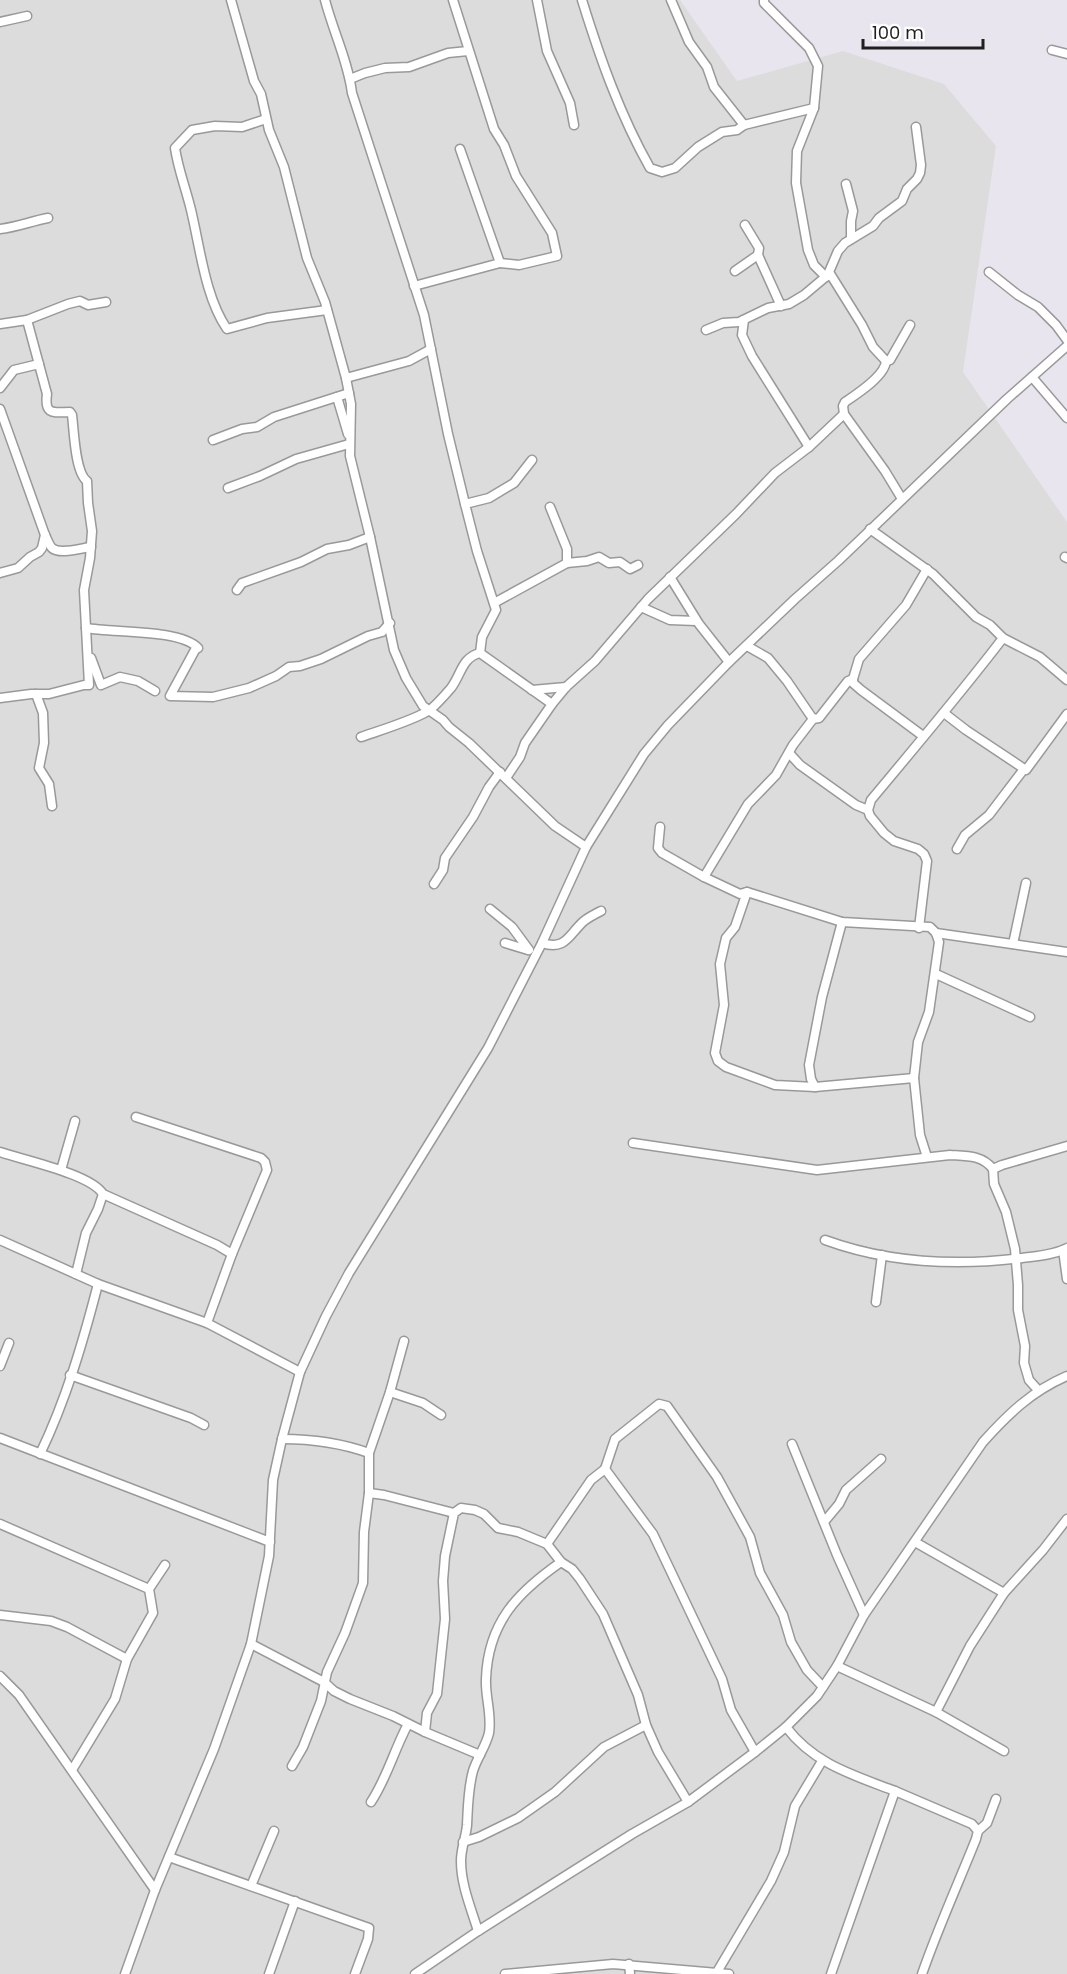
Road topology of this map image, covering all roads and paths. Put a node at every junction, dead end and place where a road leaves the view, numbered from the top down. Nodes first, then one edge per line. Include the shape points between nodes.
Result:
1 (231, 0) edge
2 (325, 0) edge
3 (453, 0) edge
4 (537, 0) edge
5 (582, 0) edge
6 (671, 0) edge
7 (764, 0) edge
8 (27, 16) dead end
9 (0, 22) edge
10 (1052, 50) dead end
11 (468, 51) junction
12 (1067, 54) edge
13 (350, 79) junction
14 (814, 108) junction
15 (266, 119) junction
16 (744, 124) junction
17 (574, 125) dead end
18 (916, 127) dead end
19 (460, 149) dead end
20 (846, 184) dead end
21 (48, 218) dead end
22 (745, 225) dead end
23 (0, 229) edge
24 (851, 238) junction
25 (758, 255) junction
26 (500, 263) junction
27 (735, 271) dead end
28 (989, 272) dead end
29 (828, 275) junction
30 (414, 286) junction
31 (106, 302) dead end
32 (781, 306) junction
33 (327, 310) junction
34 (27, 320) junction
35 (744, 320) junction
36 (0, 324) edge
37 (910, 325) dead end
38 (706, 330) dead end
39 (1067, 340) edge
40 (1067, 346) edge
41 (431, 349) junction
42 (886, 361) junction
43 (39, 364) junction
44 (1032, 377) junction
45 (346, 378) junction
46 (0, 388) edge
47 (349, 393) junction
48 (337, 397) junction
49 (0, 409) edge
50 (844, 414) junction
51 (1067, 418) edge
52 (213, 440) dead end
53 (349, 441) junction
54 (809, 447) junction
55 (532, 460) dead end
56 (228, 488) dead end
57 (902, 498) junction
58 (465, 504) junction
59 (550, 507) dead end
60 (870, 529) junction
61 (45, 535) junction
62 (370, 537) junction
63 (91, 547) junction
64 (567, 563) junction
65 (638, 565) dead end
66 (927, 570) junction
67 (0, 573) edge
68 (670, 577) junction
69 (237, 590) dead end
70 (494, 603) junction
71 (641, 607) junction
72 (696, 621) junction
73 (390, 623) junction
74 (90, 631) junction
75 (382, 632) junction
76 (1003, 638) junction
77 (392, 642) junction
78 (747, 646) junction
79 (480, 653) junction
80 (729, 662) junction
81 (853, 679) junction
82 (1067, 680) edge
83 (566, 687) junction
84 (532, 690) junction
85 (155, 691) dead end
86 (36, 694) junction
87 (0, 698) edge
88 (552, 704) junction
89 (429, 710) junction
90 (944, 713) junction
91 (1067, 714) edge
92 (813, 719) junction
93 (923, 735) junction
94 (361, 737) dead end
95 (789, 753) junction
96 (1024, 769) junction
97 (503, 775) junction
98 (52, 806) dead end
99 (868, 810) junction
100 (660, 827) dead end
101 (586, 847) junction
102 (957, 849) dead end
103 (704, 877) junction
104 (1026, 883) dead end
105 (434, 884) dead end
106 (747, 892) junction
107 (490, 909) dead end
108 (601, 911) dead end
109 (842, 922) junction
110 (919, 928) junction
111 (936, 933) junction
112 (504, 943) dead end
113 (542, 943) junction
114 (1013, 944) junction
115 (1066, 950) edge
116 (533, 951) junction
117 (936, 974) junction
118 (1030, 1017) dead end
119 (914, 1078) junction
120 (815, 1087) junction
121 (135, 1117) dead end
122 (75, 1122) dead end
123 (633, 1143) dead end
124 (1067, 1146) edge
125 (0, 1152) edge
126 (927, 1157) junction
127 (993, 1169) junction
128 (61, 1170) junction
129 (103, 1194) junction
130 (0, 1240) edge
131 (825, 1240) dead end
132 (1065, 1249) edge
133 (232, 1254) junction
134 (882, 1255) junction
135 (1016, 1259) junction
136 (76, 1274) junction
137 (1067, 1279) edge
138 (98, 1284) junction
139 (876, 1302) dead end
140 (207, 1323) junction
141 (404, 1341) dead end
142 (9, 1343) dead end
143 (0, 1366) edge
144 (300, 1372) junction
145 (70, 1375) junction
146 (1067, 1376) edge
147 (1038, 1390) junction
148 (390, 1392) junction
149 (441, 1414) dead end
150 (204, 1425) dead end
151 (0, 1438) edge
152 (282, 1438) junction
153 (792, 1444) dead end
154 (369, 1453) junction
155 (40, 1454) junction
156 (881, 1459) dead end
157 (605, 1469) junction
158 (369, 1493) junction
159 (454, 1513) junction
160 (1067, 1519) edge
161 (824, 1522) junction
162 (0, 1524) edge
163 (270, 1542) junction
164 (915, 1542) junction
165 (547, 1544) junction
166 (561, 1562) junction
167 (165, 1565) dead end
168 (149, 1589) junction
169 (1004, 1593) junction
170 (0, 1615) edge
171 (864, 1616) junction
172 (251, 1644) junction
173 (127, 1659) junction
174 (837, 1666) junction
175 (0, 1676) edge
176 (324, 1682) junction
177 (823, 1687) junction
178 (936, 1712) junction
179 (408, 1724) junction
180 (646, 1725) junction
181 (786, 1727) junction
182 (424, 1732) junction
183 (1004, 1751) dead end
184 (756, 1752) junction
185 (480, 1755) junction
186 (822, 1761) junction
187 (292, 1766) dead end
188 (72, 1770) junction
189 (895, 1791) junction
190 (996, 1799) dead end
191 (371, 1802) dead end
192 (688, 1802) junction
193 (274, 1831) dead end
194 (978, 1831) junction
195 (463, 1842) junction
196 (170, 1857) junction
197 (251, 1886) junction
198 (154, 1890) junction
199 (295, 1901) junction
200 (478, 1931) junction
201 (629, 1964) junction
202 (717, 1972) junction
203 (125, 1974) edge
204 (269, 1974) edge
205 (355, 1974) edge
206 (415, 1974) edge
207 (506, 1974) edge
208 (630, 1974) edge
209 (729, 1974) edge
210 (831, 1974) edge
211 (922, 1974) edge

1 - 15 street
2 - 13 street
3 - 11 street
4 - 17 street via 547,51 570,103
5 - 16 street via 617,103 650,168 662,172 675,168 698,147
6 - 16 street via 714,87
7 - 14 street via 809,48 818,66
8 - 9 street
10 - 12 street
11 - 13 street
11 - 26 street via 494,129 516,176 552,233 557,256 519,265
13 - 30 street
14 - 16 street
14 - 29 street via 797,151 796,183 808,250 814,265
15 - 33 street via 284,167 307,258
15 - 33 street via 242,127 192,130 176,148 206,279 226,329 267,318
18 - 24 street via 921,165 917,179 902,201 873,226
19 - 26 street
20 - 24 street via 853,211
21 - 23 street
22 - 25 street via 759,248
24 - 29 street via 838,251
25 - 27 street
25 - 32 street
26 - 30 street
28 - 39 street via 1038,307
29 - 32 street via 804,295
29 - 42 street
30 - 41 street
31 - 34 street via 68,304
32 - 35 street
33 - 45 street
34 - 36 street
34 - 43 street
35 - 38 street
35 - 54 street via 742,335 752,356
37 - 42 street
40 - 44 street
41 - 45 street via 409,361
41 - 58 street
42 - 50 street via 877,378 845,402
43 - 46 street via 14,370
43 - 63 street via 49,410 72,415 78,467 87,481
44 - 51 street
44 - 57 street
45 - 47 street
47 - 48 street
47 - 53 street
48 - 52 street
48 - 53 street
49 - 61 street
50 - 54 street
50 - 57 street
53 - 56 street
53 - 62 street
54 - 68 street via 775,473
55 - 58 street via 514,483 489,498
57 - 60 street
58 - 70 street
59 - 64 street via 567,549
60 - 66 street
60 - 78 street
61 - 63 street via 56,550
61 - 67 street via 39,552 18,568
62 - 69 street via 327,549 242,583
62 - 73 street
63 - 74 street via 84,590
64 - 65 street via 599,557 630,569
64 - 70 street
66 - 76 street
66 - 81 street via 906,605 859,659
68 - 71 street
68 - 72 street
70 - 79 street via 496,615 482,638
71 - 72 street via 670,621
71 - 83 street via 595,661
72 - 80 street
73 - 75 street
73 - 77 street
74 - 75 street via 171,635 193,643 198,648 170,696 201,698 249,688 289,667 321,659
74 - 85 street via 91,657 101,685 120,677
74 - 86 street via 89,685
75 - 77 street
76 - 82 street via 1040,657
76 - 90 street
77 - 89 street via 406,678
78 - 80 street
78 - 92 street via 768,658
79 - 84 street
79 - 89 street via 472,655 453,686
80 - 101 street via 654,740
81 - 92 street via 844,684 819,718
81 - 93 street via 861,690
83 - 84 street
83 - 88 street
84 - 88 street
86 - 87 street
86 - 98 street via 43,713 44,742 39,768 50,784
88 - 97 street via 520,757
89 - 94 street
89 - 97 street
90 - 93 street
90 - 96 street
91 - 96 street
92 - 95 street
93 - 99 street via 871,800
95 - 99 street via 800,765
95 - 103 street via 776,775 748,804
96 - 102 street
97 - 101 street via 555,826
97 - 105 street via 489,787 445,858
99 - 110 street via 894,841 924,854 927,861
100 - 103 street via 658,848 662,853
101 - 113 street
103 - 106 street via 740,894
104 - 114 street
106 - 109 street
106 - 120 street via 735,927 726,938 720,964 724,1005 715,1053 726,1067 775,1085
107 - 116 street
108 - 113 street via 585,920 561,944
109 - 110 street
109 - 120 street via 809,1065
110 - 111 street via 930,927
111 - 114 street
111 - 117 street
112 - 116 street
113 - 116 street
114 - 115 street
116 - 144 street via 488,1048 349,1273
117 - 118 street
117 - 119 street via 918,1042
119 - 120 street
119 - 126 street via 920,1135
121 - 133 street via 265,1162 267,1170
122 - 128 street
123 - 126 street via 817,1170
124 - 127 street
125 - 128 street
126 - 127 street via 970,1156 984,1160
127 - 135 street
128 - 129 street
129 - 133 street
129 - 136 street via 86,1233
130 - 136 street
131 - 134 street
132 - 135 street
132 - 137 street
133 - 140 street
134 - 135 street via 955,1263
134 - 139 street
135 - 147 street via 1024,1363 1029,1380
136 - 138 street
138 - 140 street
138 - 145 street
140 - 144 street
141 - 148 street
142 - 143 street
144 - 152 street
145 - 150 street
145 - 155 street via 57,1418
146 - 147 street
147 - 164 street via 1006,1416 983,1442
148 - 149 street
148 - 154 street
151 - 155 street
152 - 154 street via 348,1446
152 - 163 street via 273,1479
153 - 161 street
154 - 158 street
155 - 163 street
156 - 161 street via 846,1490
157 - 165 street via 591,1480
157 - 177 street via 620,1433 659,1404 667,1406 717,1477 750,1537 760,1573 783,1616 791,1642 807,1670
157 - 184 street via 653,1533 722,1679 731,1710
158 - 159 street
158 - 176 street via 363,1583
159 - 165 street via 461,1508 475,1510 498,1528
159 - 182 street via 443,1581 445,1619 438,1694 427,1713
160 - 169 street
161 - 171 street
162 - 168 street
163 - 172 street
164 - 169 street
164 - 171 street
165 - 166 street
166 - 180 street via 572,1569 603,1614 638,1695
166 - 185 street via 523,1592 494,1633 486,1680 490,1727
167 - 168 street
168 - 173 street via 153,1613
169 - 178 street via 970,1646
170 - 173 street via 51,1621
171 - 174 street
172 - 176 street
172 - 196 street
173 - 188 street via 115,1699
174 - 177 street
174 - 178 street
175 - 188 street via 19,1695
176 - 179 street via 334,1691
176 - 187 street via 321,1701
177 - 181 street
178 - 183 street
179 - 182 street
179 - 191 street via 384,1784
180 - 192 street
180 - 195 street via 604,1747 555,1792 518,1818
181 - 184 street
181 - 186 street via 797,1742
182 - 185 street
184 - 192 street
185 - 195 street via 468,1791
186 - 189 street
186 - 202 street via 795,1806 784,1852 771,1881
188 - 198 street
189 - 194 street via 972,1824
189 - 210 street
190 - 194 street via 987,1824
192 - 200 street
193 - 197 street
194 - 211 street
195 - 200 street via 464,1883
196 - 197 street
196 - 198 street
197 - 199 street
198 - 203 street
199 - 204 street
199 - 205 street via 369,1928
200 - 206 street
201 - 202 street
201 - 207 street
201 - 208 street
202 - 209 street

